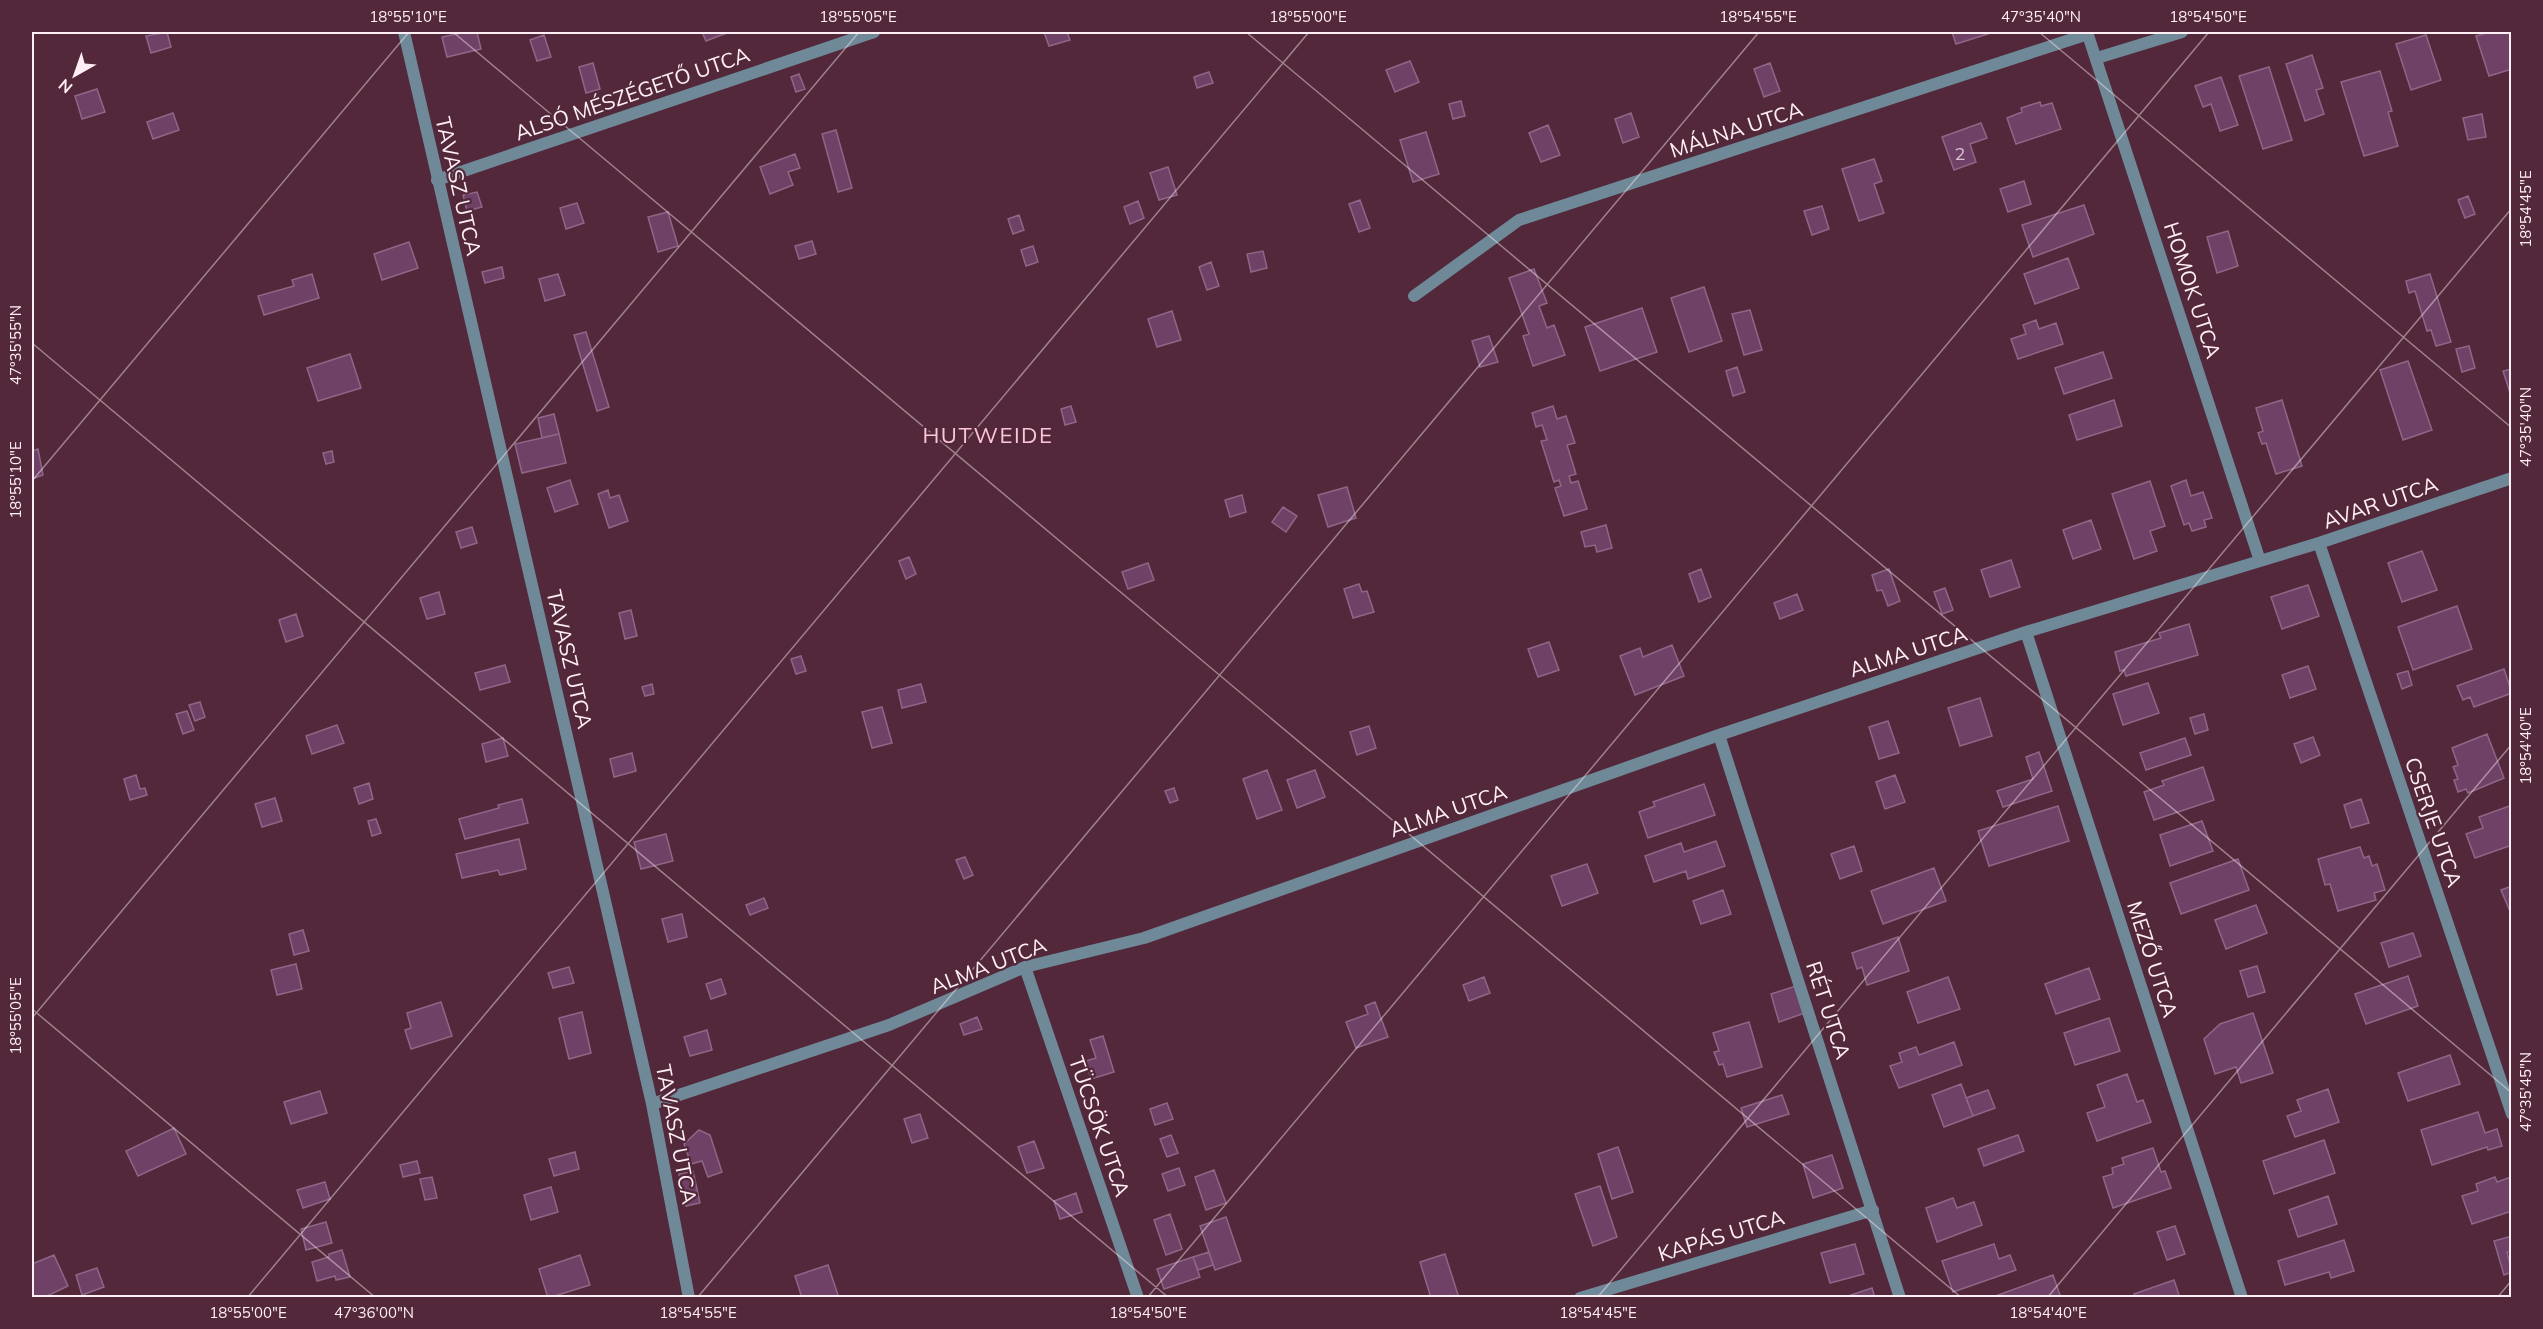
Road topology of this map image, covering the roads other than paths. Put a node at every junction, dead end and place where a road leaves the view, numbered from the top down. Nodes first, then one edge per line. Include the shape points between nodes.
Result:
1 (404, 32) edge
2 (874, 32) edge
3 (2182, 32) edge
4 (2088, 33) edge
5 (2097, 58) junction
6 (436, 180) junction
7 (1414, 296) dead end
8 (2511, 478) edge
9 (2319, 543) junction
10 (2260, 561) junction
11 (2026, 632) junction
12 (1719, 735) junction
13 (1025, 967) junction
14 (652, 1104) junction
15 (2511, 1114) edge
16 (1873, 1210) junction
17 (689, 1298) edge
18 (1138, 1298) edge
19 (1580, 1298) edge
20 (1900, 1298) edge
21 (2242, 1298) edge

1 - 6 street, TAVASZ UTCA
2 - 6 street, ALSÓ MÉSZÉGETŐ UTCA
3 - 5 street
4 - 5 street, HOMOK UTCA
4 - 7 street, MÁLNA UTCA via 1519,220
5 - 10 street, HOMOK UTCA
6 - 14 street, TAVASZ UTCA
8 - 9 street, AVAR UTCA
9 - 10 street, AVAR UTCA
9 - 15 street, CSERJE UTCA
10 - 11 street, ALMA UTCA
11 - 12 street, ALMA UTCA
11 - 21 street, MEZŐ UTCA
12 - 13 street, ALMA UTCA via 1144,938
12 - 16 street, RÉT UTCA
13 - 14 street, ALMA UTCA via 889,1025
13 - 18 street, TÜCSÖK UTCA
14 - 17 street, TAVASZ UTCA
16 - 19 street, KAPÁS UTCA
16 - 20 street, RÉT UTCA

